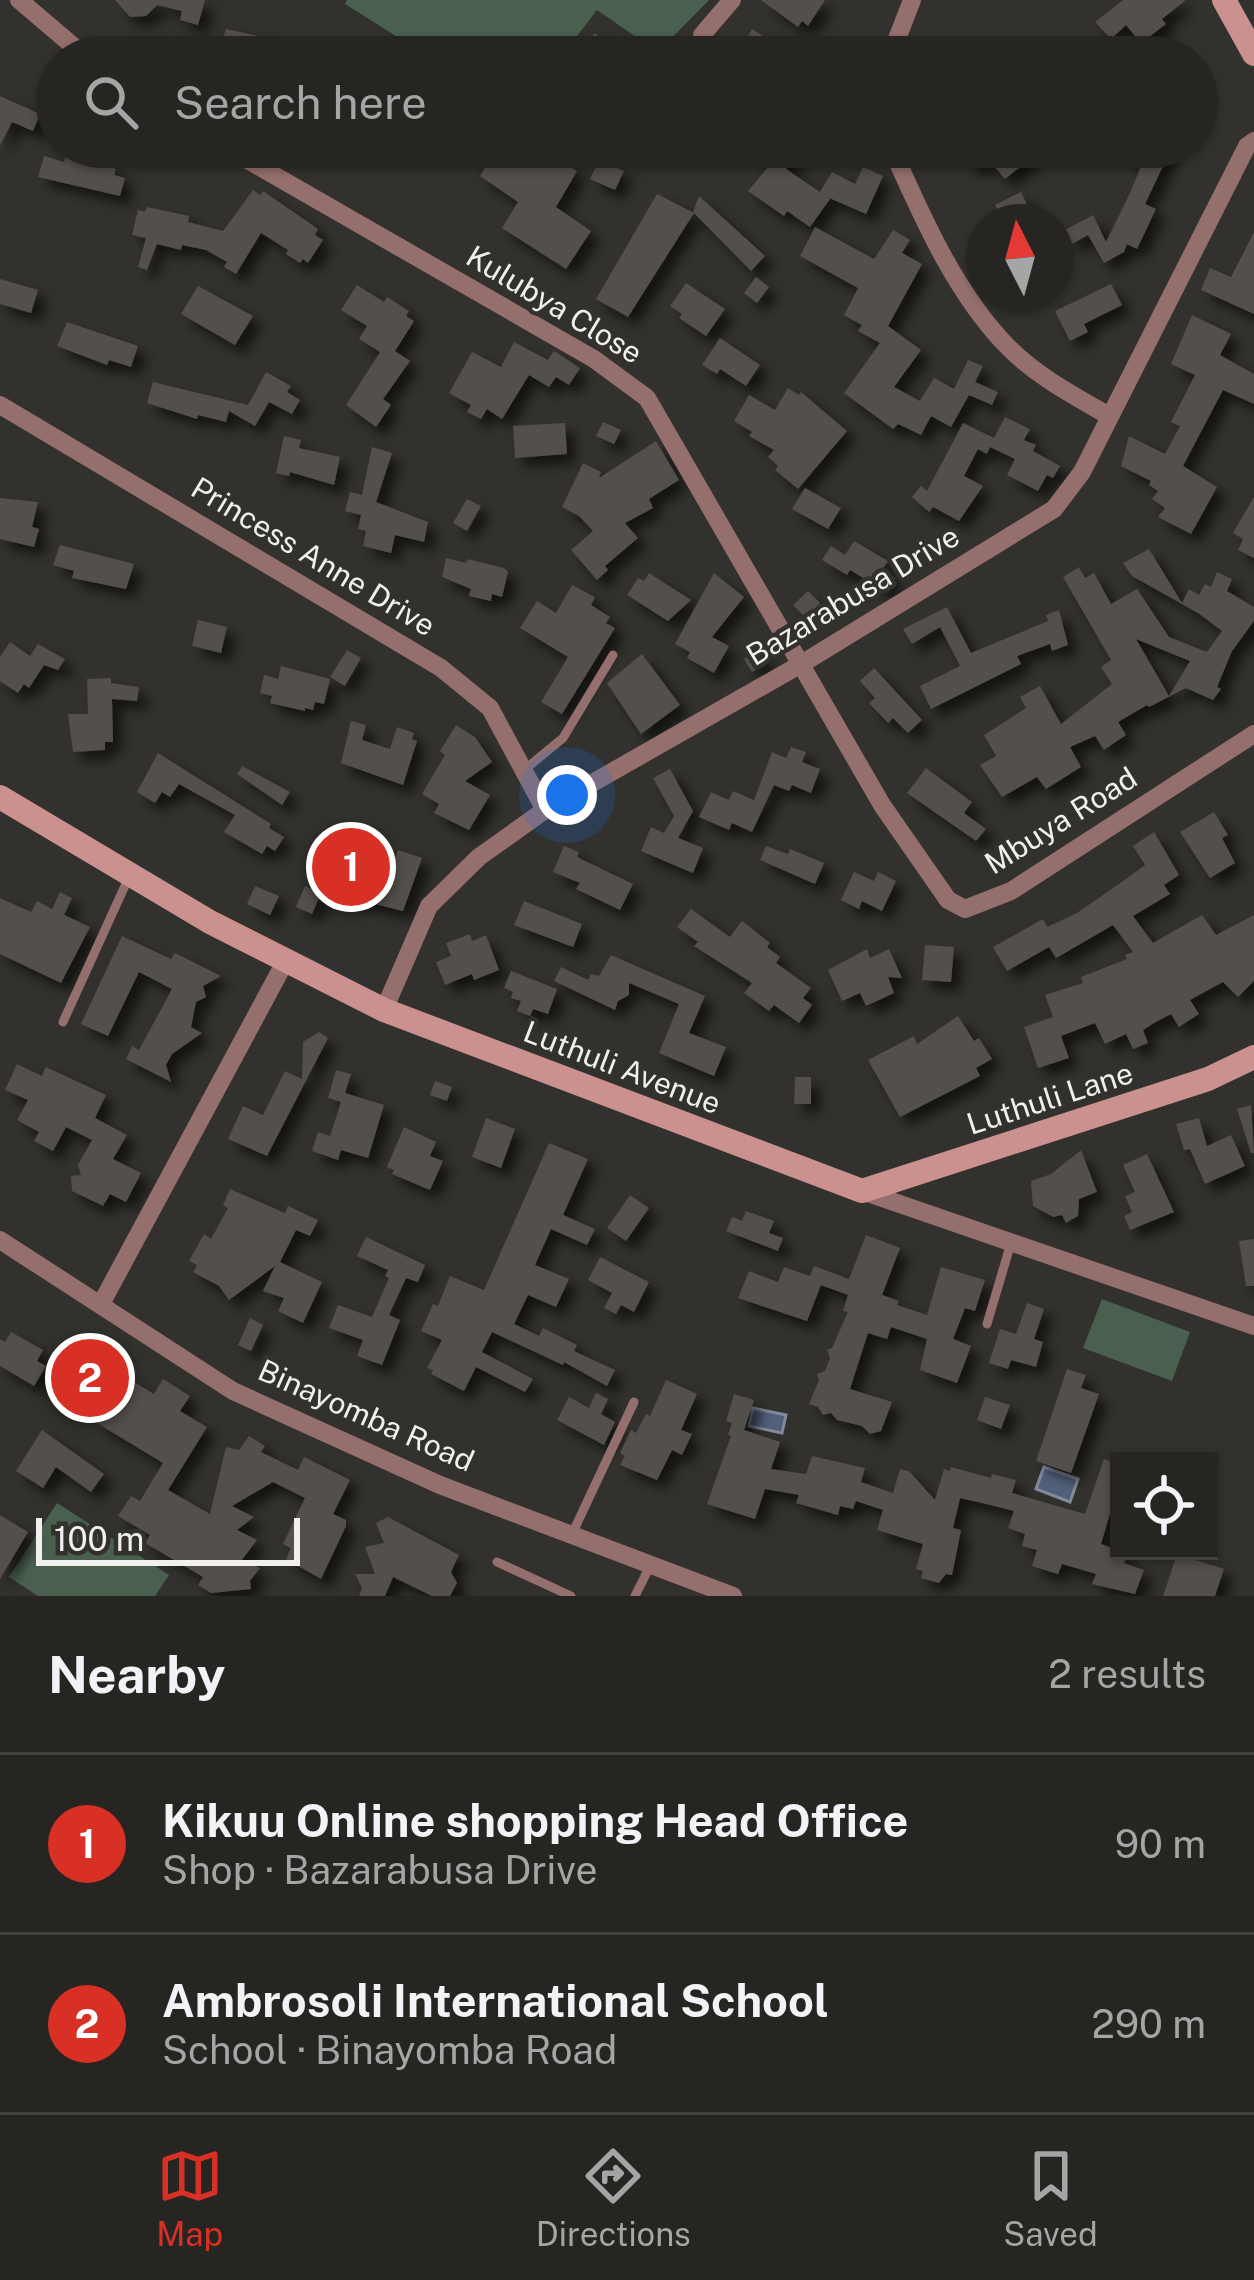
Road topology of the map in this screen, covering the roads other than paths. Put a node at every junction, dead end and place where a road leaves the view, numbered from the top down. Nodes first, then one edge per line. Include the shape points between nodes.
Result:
1 (19, 0) edge
2 (732, 0) edge
3 (912, 0) edge
4 (1224, 0) edge
5 (702, 35) dead end
6 (61, 36) edge
7 (898, 36) edge
8 (1254, 54) edge
9 (1254, 141) edge
10 (262, 168) edge
11 (902, 168) edge
12 (0, 405) edge
13 (1109, 416) junction
14 (613, 656) dead end
15 (803, 663) junction
16 (1254, 734) edge
17 (524, 771) junction
18 (0, 797) edge
19 (545, 810) junction
20 (130, 875) junction
21 (285, 962) junction
22 (384, 1010) junction
23 (63, 1022) dead end
24 (1254, 1057) edge
25 (862, 1191) junction
26 (0, 1240) edge
27 (1011, 1242) junction
28 (101, 1304) junction
29 (987, 1324) dead end
30 (1254, 1326) edge
31 (634, 1402) dead end
32 (573, 1532) junction
33 (497, 1562) dead end
34 (652, 1564) junction
35 (571, 1596) edge
36 (635, 1596) edge
37 (733, 1596) edge

1 - 6 street
2 - 5 street
3 - 7 street
4 - 8 street
9 - 13 street, Bazarabusa Drive
10 - 15 street, Kulubya Close via 594,359 647,398
11 - 13 street via 962,285 1009,348
12 - 17 street, Princess Anne Drive via 441,668 490,708
13 - 15 street, Bazarabusa Drive via 1054,509
14 - 17 lane via 563,738
15 - 16 street, Mbuya Road via 882,806 933,883 965,909 1011,891
15 - 19 street, Bazarabusa Drive
17 - 19 street, Princess Anne Drive
18 - 20 street, Luthuli Avenue
19 - 22 street, Bazarabusa Drive via 479,856 430,906
20 - 21 street, Luthuli Avenue
20 - 23 lane
21 - 22 street, Luthuli Avenue
21 - 28 street
22 - 25 street, Luthuli Avenue
24 - 25 street, Luthuli Lane via 1144,1101
25 - 27 street, Luthuli Avenue
26 - 28 street, Binayomba Road
27 - 29 lane
27 - 30 street, Luthuli Avenue
28 - 32 street, Binayomba Road via 233,1391 440,1485
31 - 32 lane
32 - 34 street, Binayomba Road
33 - 35 lane
34 - 36 lane
34 - 37 street, Binayomba Road

